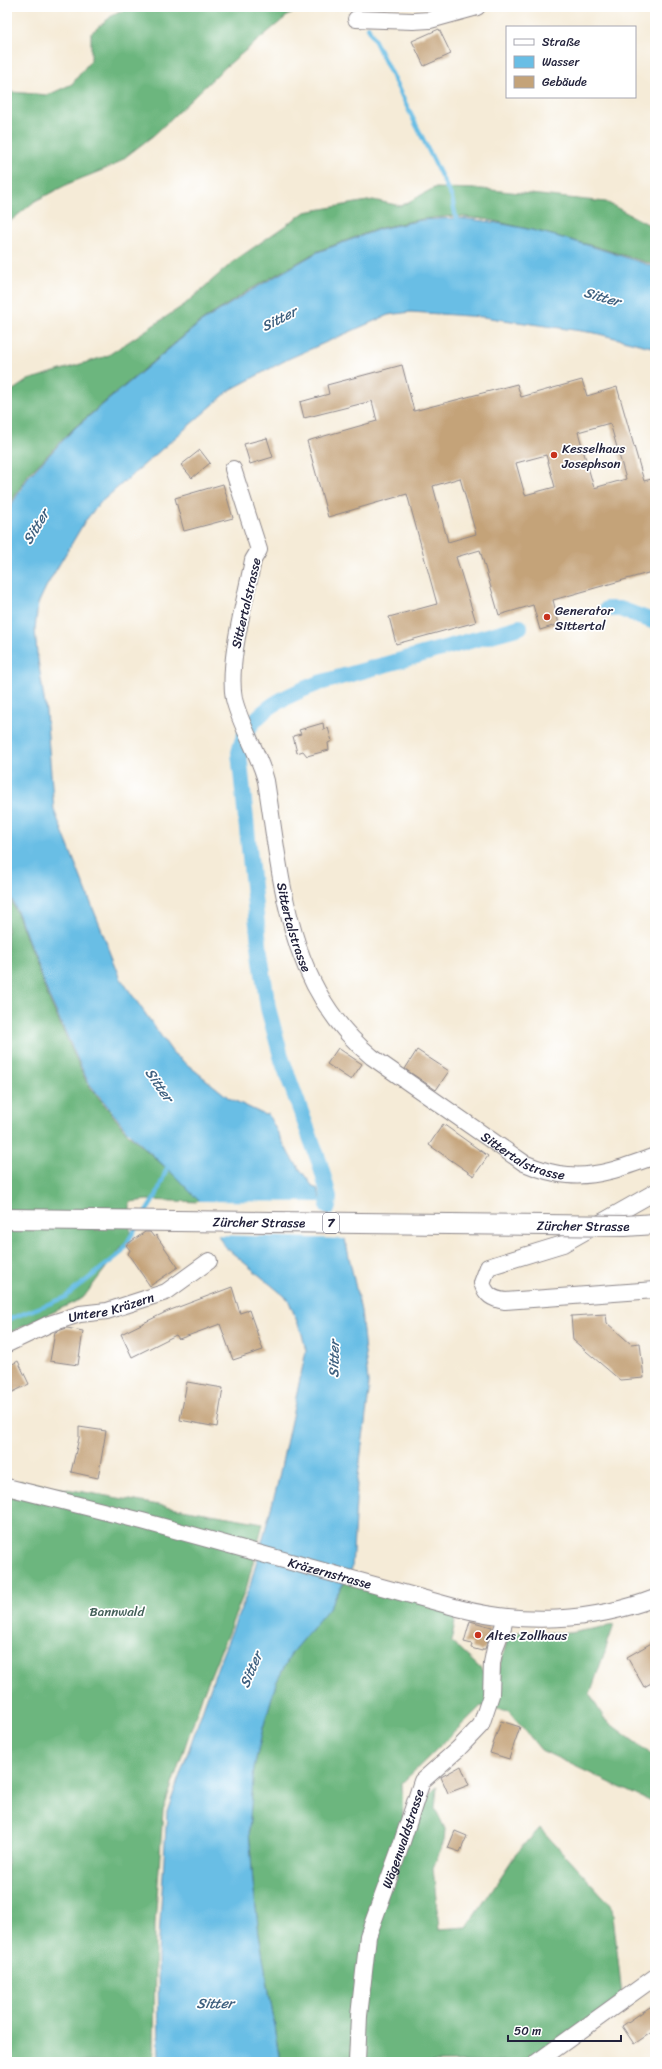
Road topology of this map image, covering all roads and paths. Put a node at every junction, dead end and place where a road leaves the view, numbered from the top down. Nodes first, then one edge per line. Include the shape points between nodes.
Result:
1 (477, 7) edge
2 (356, 19) dead end
3 (233, 469) dead end
4 (655, 1156) edge
5 (655, 1192) edge
6 (7, 1219) edge
7 (655, 1224) edge
8 (209, 1261) dead end
9 (655, 1290) edge
10 (7, 1344) edge
11 (7, 1486) edge
12 (655, 1598) edge
13 (505, 1618) junction
14 (655, 1977) edge
15 (357, 2062) edge
16 (537, 2062) edge

1 - 2 street via 430,20
3 - 4 street, Sittertalstrasse via 259,550 253,560 233,666 234,698 262,765 286,908 298,948 306,969 332,1015 354,1042 372,1057 524,1164 569,1176 597,1174
5 - 9 street via 563,1244 488,1267 482,1283 488,1295 496,1300 505,1301
6 - 7 main road, Zürcher Strasse / 7, bridge via 625,1226
8 - 10 street, Untere Kräzern via 166,1292 107,1311 80,1314 49,1324
11 - 13 street, Kräzernstrasse via 474,1612
12 - 13 street, Kräzernstrasse via 584,1616 535,1620
13 - 15 street, Wägenwaldstrasse via 495,1648 491,1695 481,1725 422,1780 368,1936 359,2016
14 - 16 street

